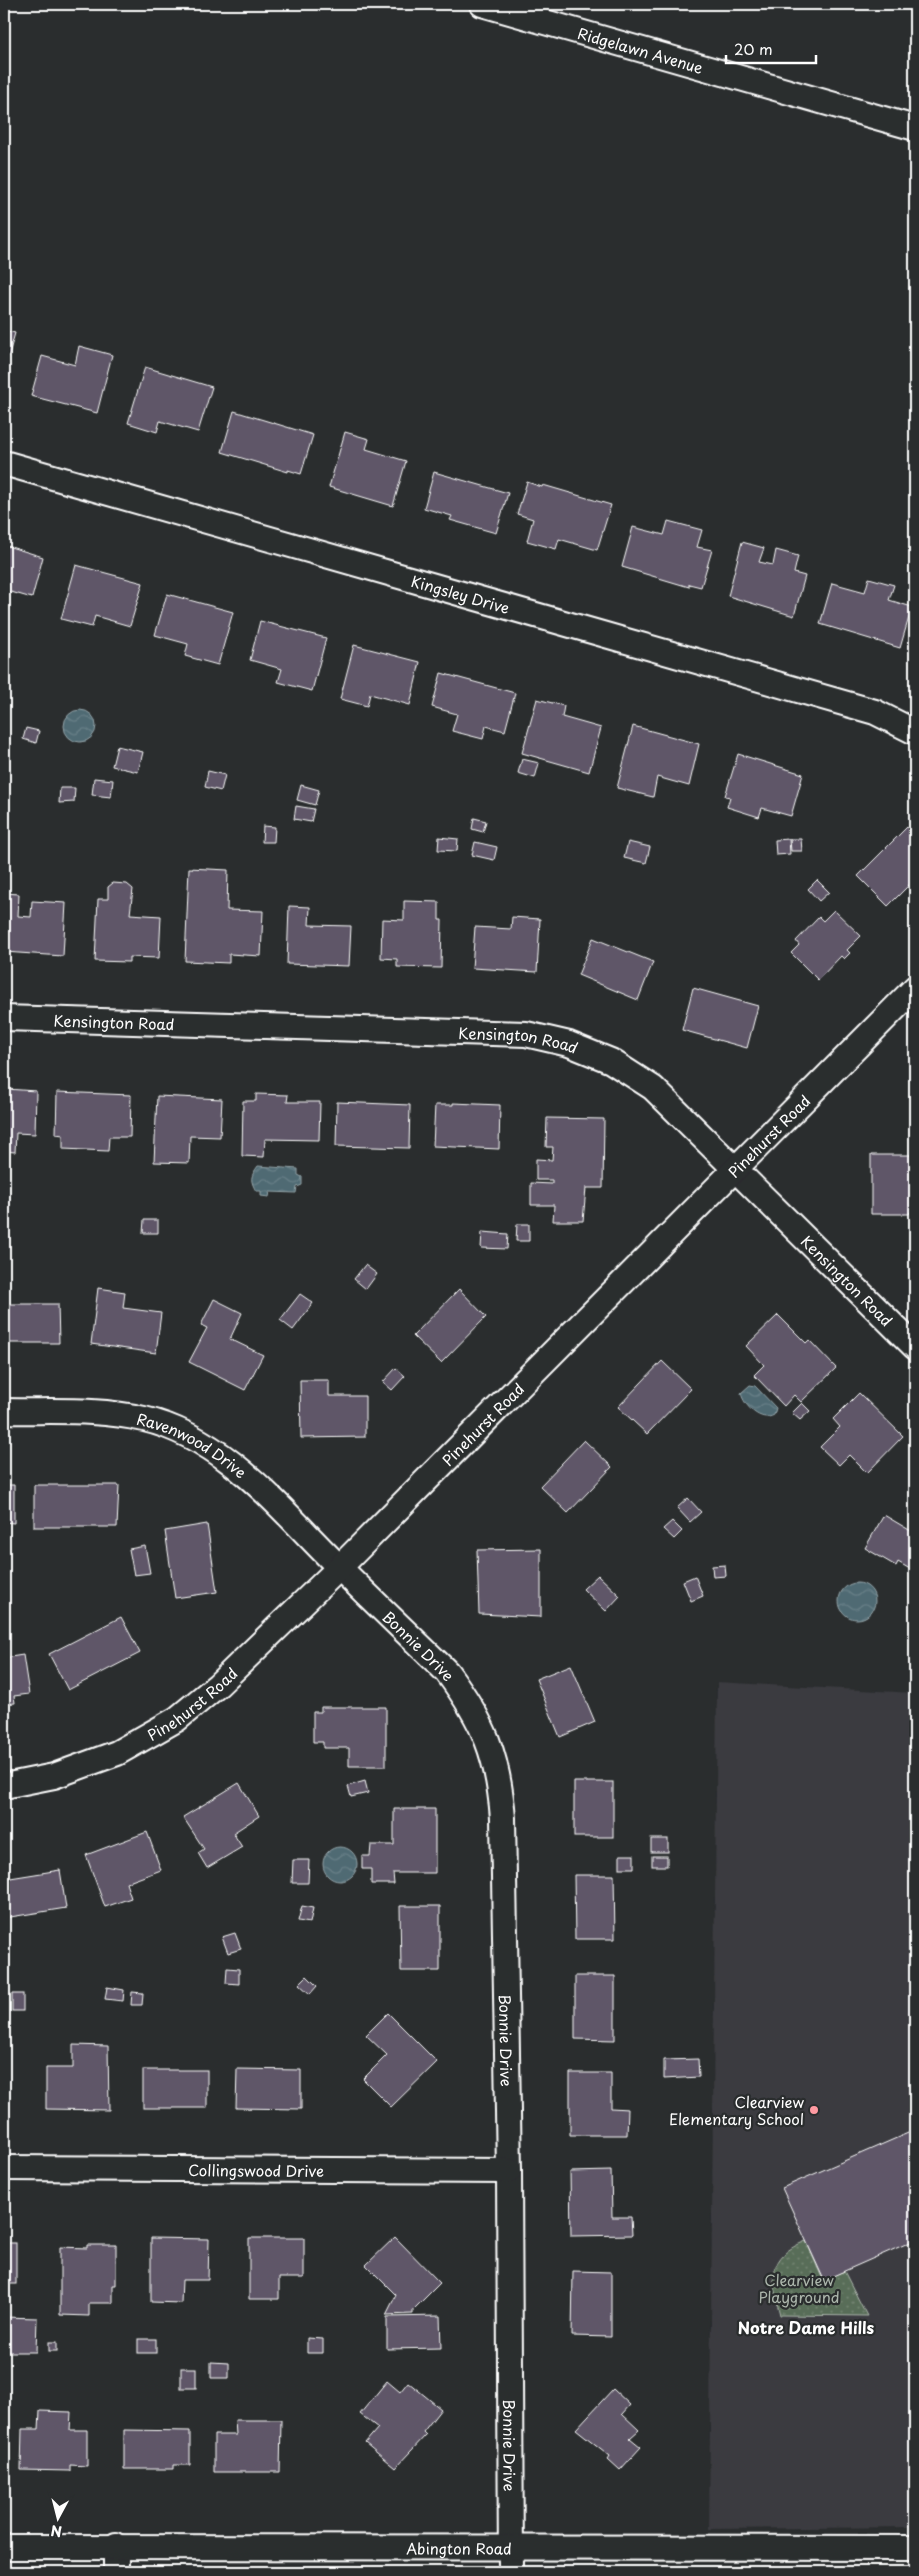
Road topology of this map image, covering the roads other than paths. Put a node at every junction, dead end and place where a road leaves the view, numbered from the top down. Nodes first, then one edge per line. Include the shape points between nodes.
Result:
1 (482, 4) edge
2 (551, 13) edge
3 (915, 128) edge
4 (4, 462) edge
5 (915, 732) edge
6 (915, 988) edge
7 (4, 1018) edge
8 (736, 1170) junction
9 (915, 1347) edge
10 (4, 1411) edge
11 (339, 1568) junction
12 (4, 1786) edge
13 (4, 2168) edge
14 (509, 2171) junction
15 (116, 2545) junction
16 (510, 2546) junction
17 (4, 2547) edge
18 (915, 2548) edge
19 (116, 2572) edge
20 (511, 2572) edge

1 - 2 street, Ridgelawn Avenue
2 - 3 street, Ridgelawn Avenue
4 - 5 street, Kingsley Drive via 874,712
6 - 8 street, Pinehurst Road
7 - 8 street, Kensington Road via 526,1034 569,1044 611,1061 652,1088
8 - 9 street, Kensington Road
8 - 11 street, Pinehurst Road
10 - 11 street, Ravenwood Drive via 104,1412 145,1419 183,1433 230,1461
11 - 12 street, Pinehurst Road via 218,1684 176,1719 117,1753 86,1766
11 - 14 street, Bonnie Drive via 447,1672 469,1701 484,1729 494,1759 503,1818
13 - 14 street, Collingswood Drive
14 - 16 street, Bonnie Drive
15 - 16 street, Abington Road
15 - 17 street, Abington Road
15 - 19 street
16 - 18 street, Abington Road
16 - 20 street, Bonnie Drive

